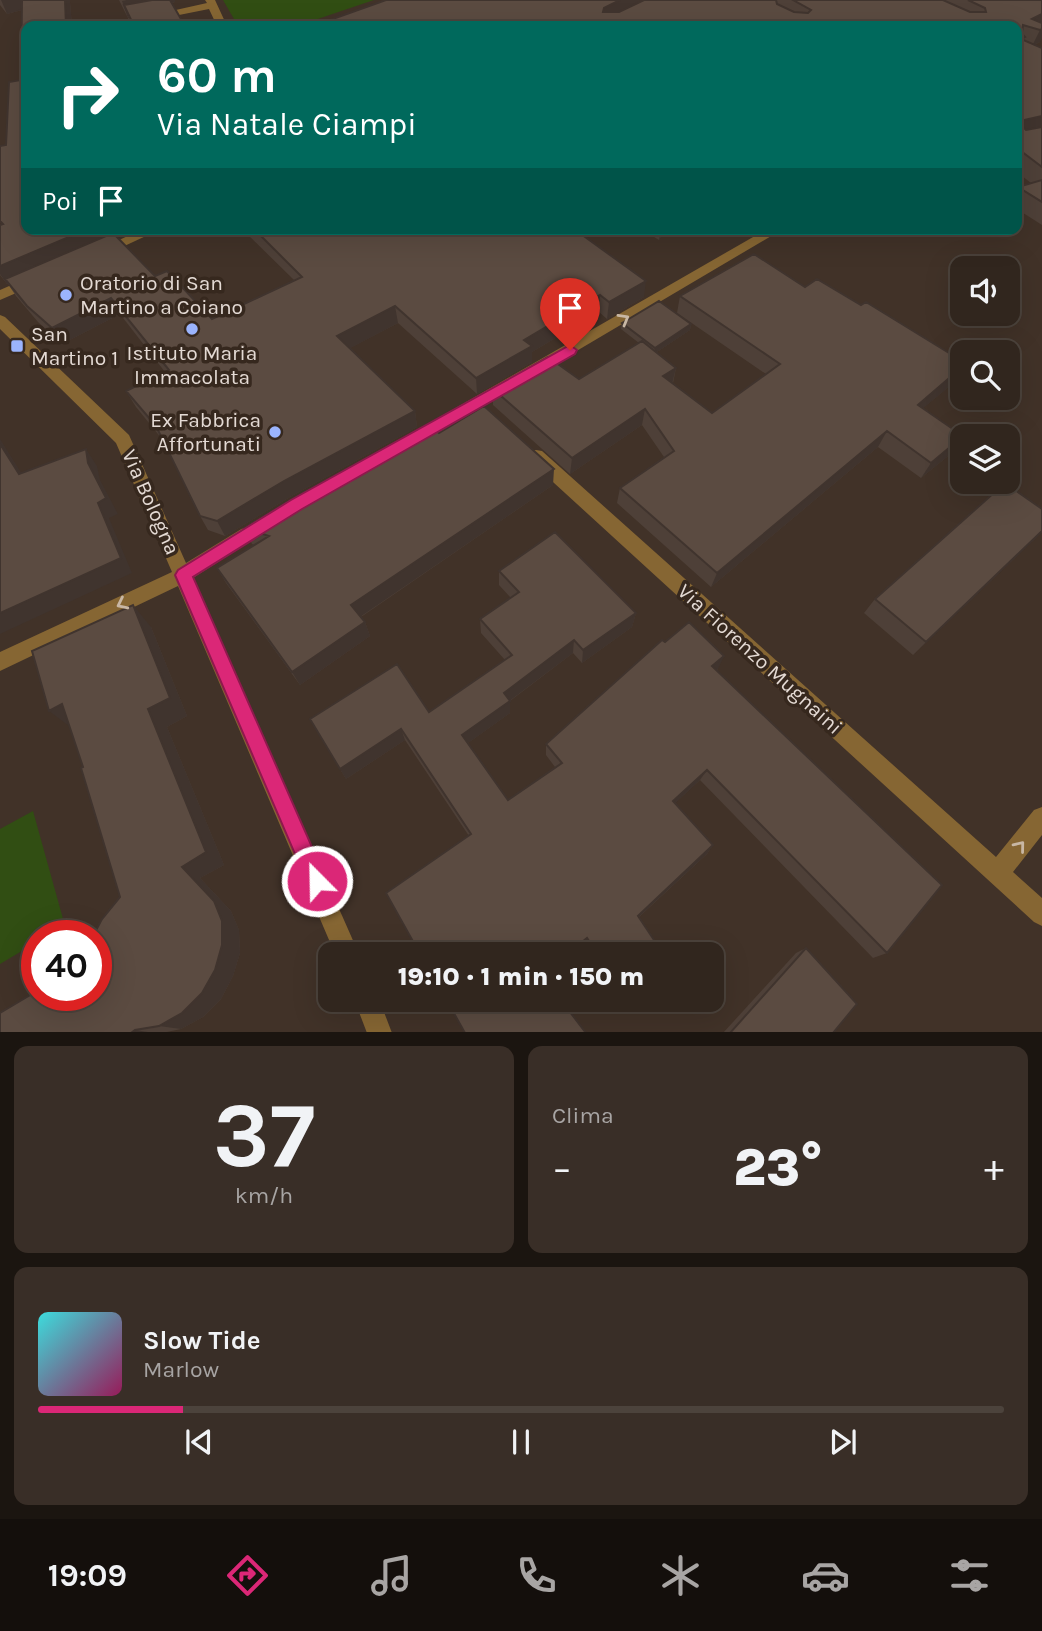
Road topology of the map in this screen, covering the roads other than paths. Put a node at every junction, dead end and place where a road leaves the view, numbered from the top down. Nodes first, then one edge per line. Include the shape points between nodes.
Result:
1 (211, 3) edge
2 (131, 21) edge
3 (220, 21) edge
4 (141, 235) edge
5 (767, 235) edge
6 (83, 259) edge
7 (48, 275) edge
8 (0, 295) edge
9 (0, 320) edge
10 (520, 442) edge
11 (394, 451) edge
12 (286, 511) edge
13 (184, 575) junction
14 (0, 663) edge
15 (1042, 818) edge
16 (997, 873) junction
17 (1042, 914) edge
18 (342, 942) edge
19 (372, 1012) edge
20 (380, 1032) edge

1 - 2 street
1 - 3 street
4 - 6 street
11 -> 5 street via 484,409
7 - 8 street
9 - 13 street, Via Bologna via 123,439
10 - 16 street, Via Fiorenzo Mugnaini
12 - 13 street
13 -> 14 street
13 - 18 street, Via Bologna
16 -> 15 street
16 - 17 street, Via Fiorenzo Mugnaini
19 - 20 street

